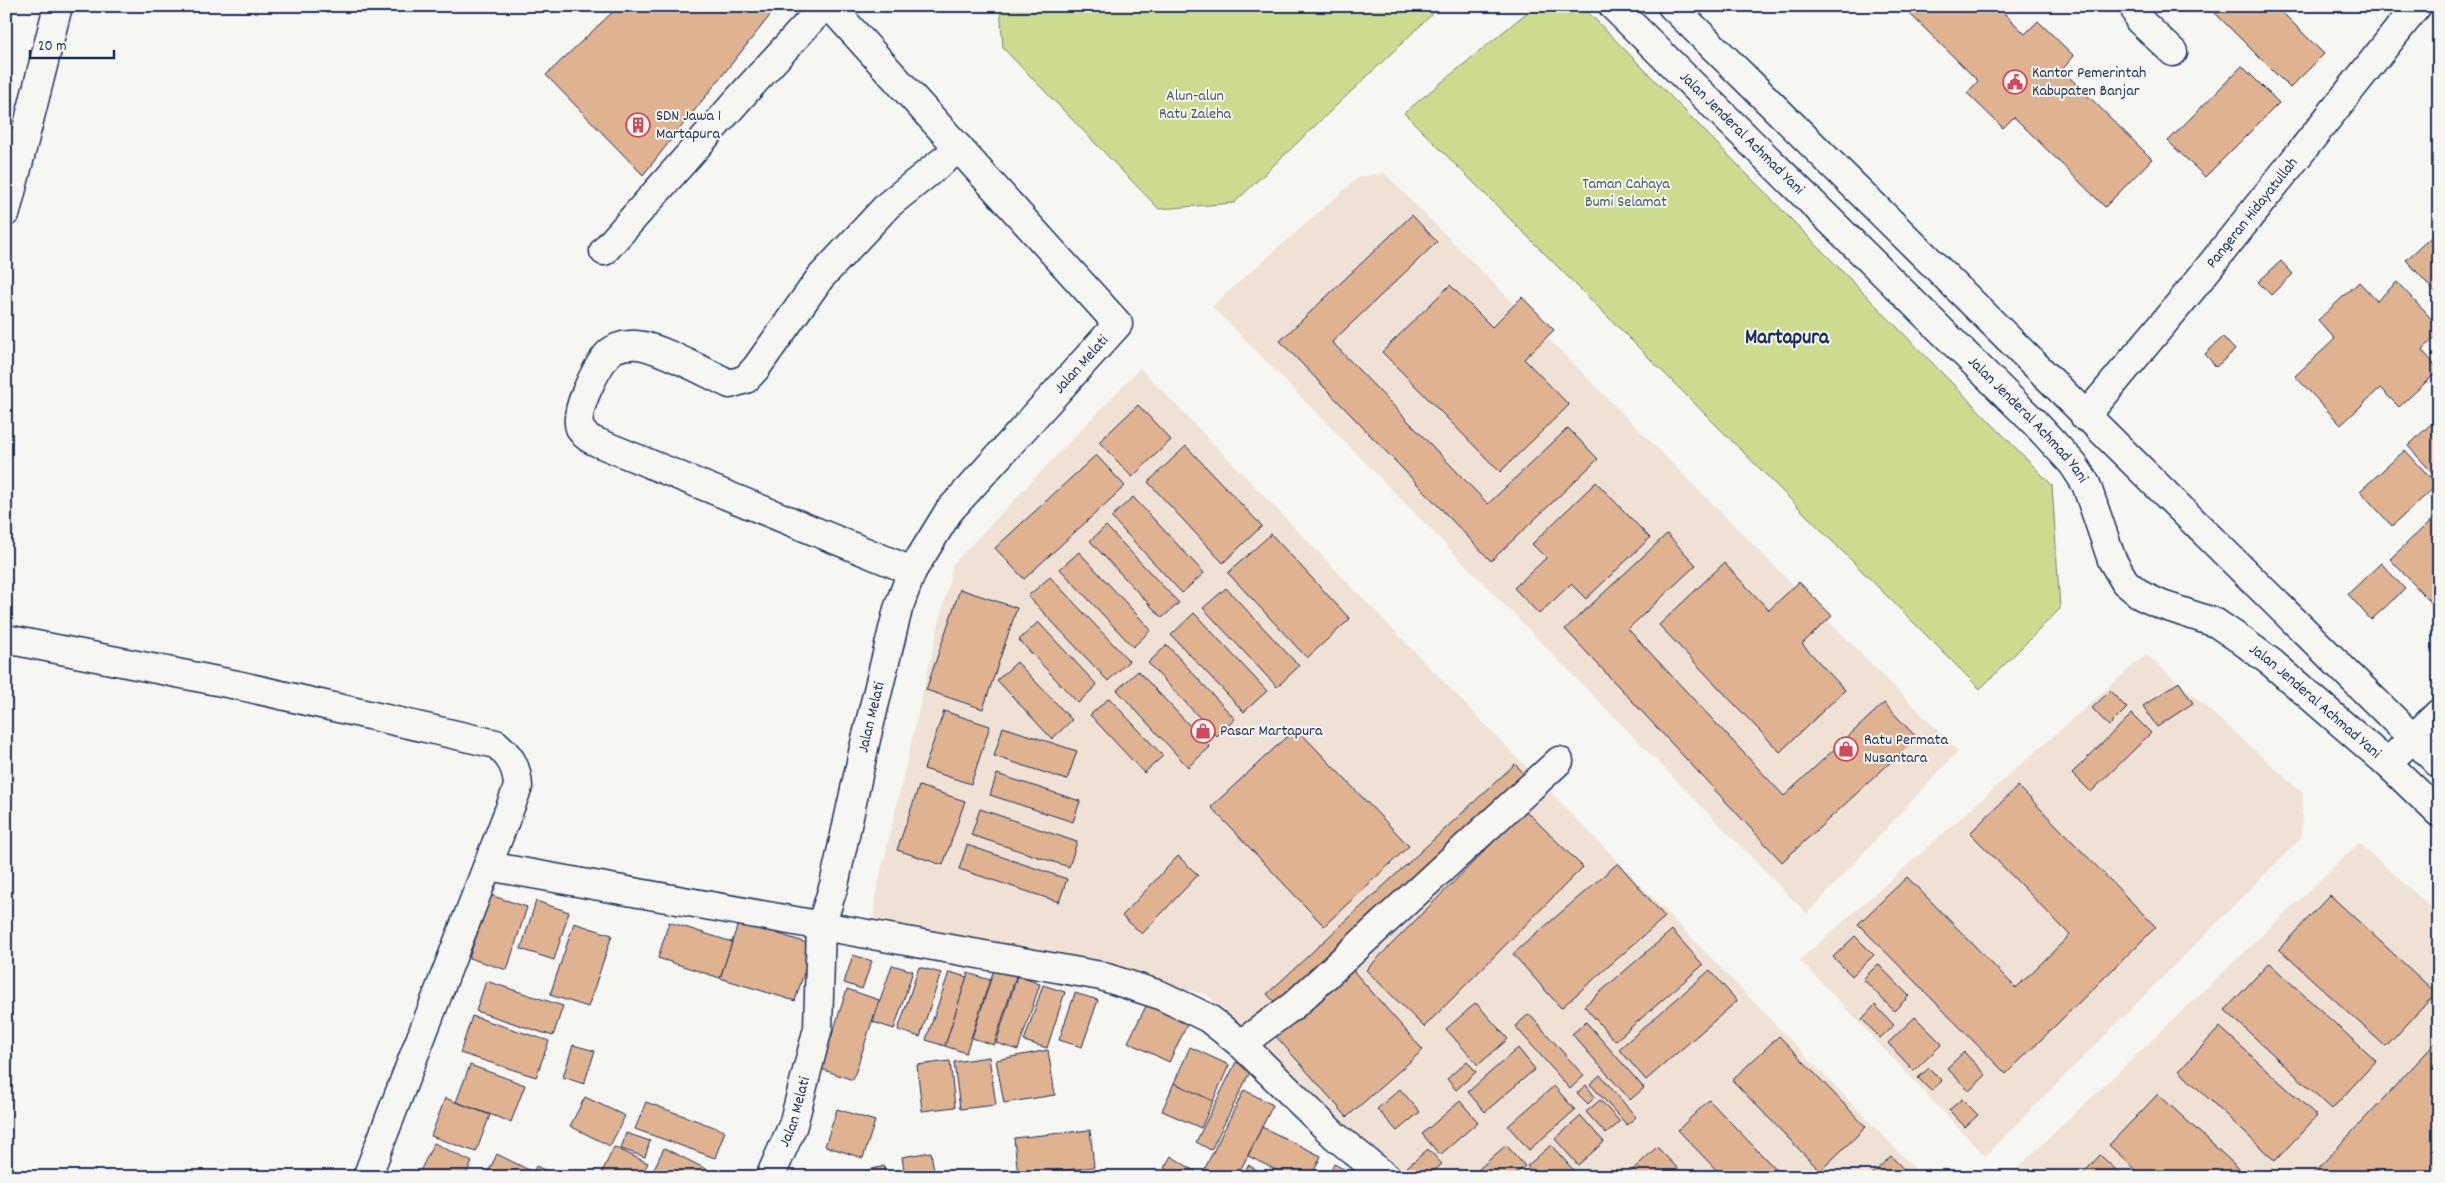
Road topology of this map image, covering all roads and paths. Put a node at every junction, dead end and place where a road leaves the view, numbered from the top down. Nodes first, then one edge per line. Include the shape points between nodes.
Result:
1 (58, 6) edge
2 (824, 6) edge
3 (830, 6) edge
4 (1613, 6) edge
5 (1672, 6) edge
6 (2134, 6) edge
7 (2417, 6) edge
8 (2173, 52) dead end
9 (959, 148) junction
10 (6, 212) edge
11 (604, 251) dead end
12 (2086, 417) junction
13 (912, 571) junction
14 (6, 639) edge
15 (2439, 713) edge
16 (2412, 739) junction
17 (1559, 761) dead end
18 (2387, 763) junction
19 (2439, 764) edge
20 (2439, 813) edge
21 (488, 866) junction
22 (821, 926) junction
23 (1241, 1044) junction
24 (367, 1177) edge
25 (770, 1177) edge
26 (1386, 1177) edge

1 - 10 main road
2 - 11 main road
3 - 9 main road
4 - 18 main road, Jalan Jenderal Achmad Yani via 2036,423 2073,464 2086,484 2112,560 2125,582 2142,596 2216,623 2272,663
5 - 12 main road
6 - 8 main road via 2139,20
7 - 12 main road, Pangeran Hidayatullah
9 - 13 main road, Jalan Melati via 1118,324 949,511
9 - 13 main road via 888,205 820,278 746,379 730,384 650,348 634,344 620,346 608,354 579,411 580,429 594,441
12 - 16 main road
13 - 22 main road, Jalan Melati via 898,609 834,885
14 - 21 main road via 237,685 496,744 510,756 517,770 518,787
15 - 16 main road
16 - 18 main road
16 - 19 main road
17 - 23 main road via 1294,1005
18 - 20 main road, Jalan Jenderal Achmad Yani
21 - 22 main road
21 - 24 main road
22 - 23 main road via 1101,976 1160,994 1208,1018
22 - 25 main road, Jalan Melati via 818,1028 793,1125
23 - 26 main road via 1335,1136

